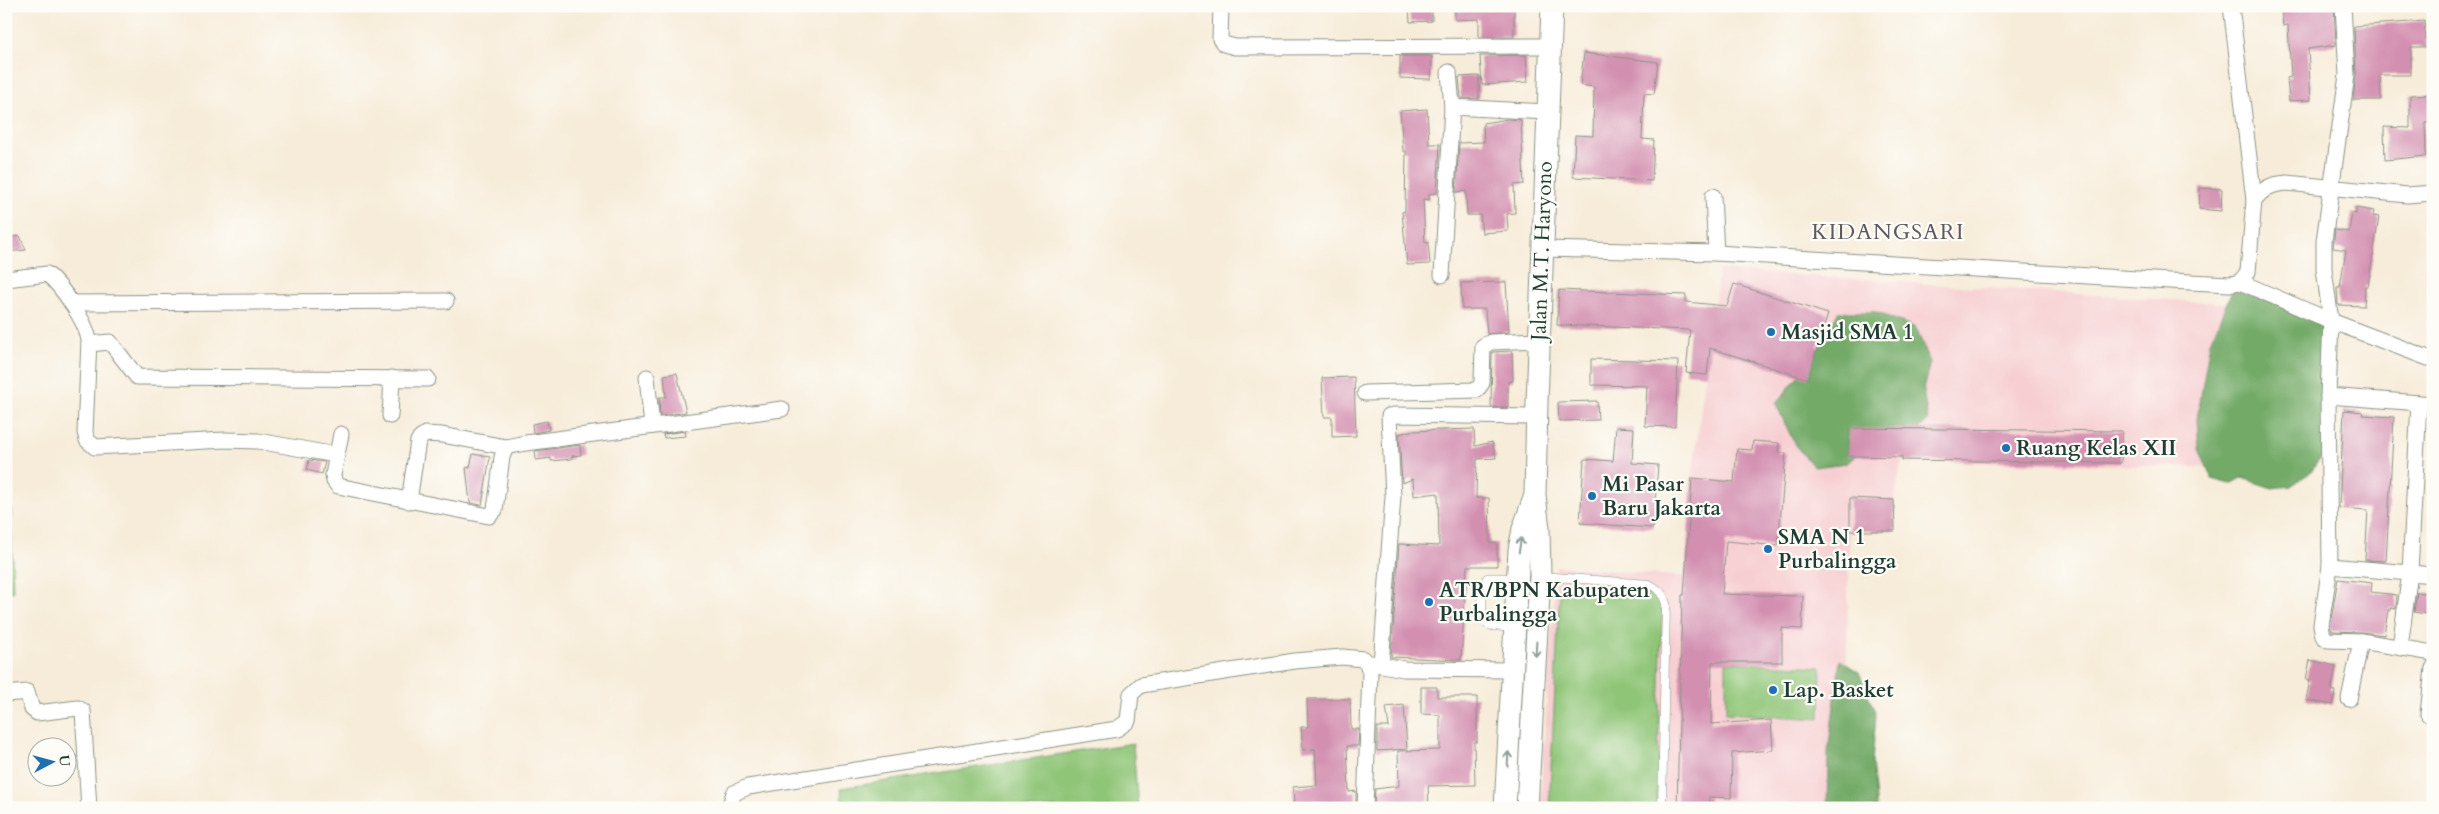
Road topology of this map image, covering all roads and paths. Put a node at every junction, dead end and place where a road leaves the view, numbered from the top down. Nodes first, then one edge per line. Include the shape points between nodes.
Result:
1 (1221, 6) edge
2 (1552, 6) edge
3 (2231, 6) edge
4 (2344, 6) edge
5 (1550, 46) junction
6 (1450, 72) dead end
7 (1452, 108) junction
8 (1547, 112) junction
9 (2332, 187) junction
10 (2433, 193) edge
11 (1713, 196) dead end
12 (2254, 200) junction
13 (1542, 250) junction
14 (1716, 253) junction
15 (1442, 275) dead end
16 (6, 279) edge
17 (2240, 282) junction
18 (446, 301) dead end
19 (71, 303) junction
20 (2331, 321) junction
21 (1540, 340) junction
22 (89, 344) junction
23 (2428, 358) dead end
24 (647, 377) dead end
25 (392, 378) junction
26 (428, 378) dead end
27 (1364, 394) dead end
28 (2328, 396) junction
29 (2426, 404) edge
30 (782, 409) dead end
31 (390, 416) dead end
32 (1537, 417) junction
33 (652, 426) junction
34 (341, 434) dead end
35 (506, 448) junction
36 (336, 455) junction
37 (1535, 495) junction
38 (409, 501) junction
39 (2330, 566) junction
40 (2410, 572) junction
41 (2433, 575) edge
42 (1540, 576) junction
43 (1518, 578) junction
44 (1516, 628) junction
45 (2361, 642) junction
46 (2400, 647) junction
47 (2433, 652) edge
48 (1374, 664) junction
49 (2433, 668) edge
50 (1513, 670) junction
51 (6, 694) edge
52 (2349, 699) dead end
53 (2428, 714) dead end
54 (89, 808) edge
55 (729, 808) edge
56 (1365, 808) edge
57 (1506, 808) edge
58 (1527, 808) edge
59 (1662, 808) edge

1 - 5 street via 1220,39 1224,44 1235,47
2 - 5 main road, Jalan M.T. Haryono
3 - 12 street
4 - 9 street via 2347,75
5 - 8 main road, Jalan M.T. Haryono
6 - 7 street
7 - 8 street
7 - 15 street
8 - 13 main road, Jalan M.T. Haryono
9 - 10 street via 2407,195
9 - 12 street via 2273,184
9 - 20 street via 2324,241
11 - 14 street
12 - 17 street via 2248,272
13 - 14 street
13 - 21 main road, Jalan M.T. Haryono
14 - 17 street via 2187,282
16 - 19 street via 47,274
17 - 20 street
18 - 19 street
19 - 22 street via 86,329
20 - 23 street
20 - 28 street
21 - 27 street via 1491,342 1483,346 1482,383 1478,390
21 - 32 main road, Jalan M.T. Haryono
22 - 25 street via 110,342 137,377
22 - 36 street via 85,432 87,440 95,448 225,440 258,441
24 - 33 street
25 - 26 street
25 - 31 street
28 - 29 street
28 - 39 street
29 - 40 street
30 - 33 street
32 - 37 main road, Jalan M.T. Haryono
32 - 48 street via 1389,416 1393,496
33 - 35 street
34 - 36 street
35 - 38 street via 442,435 421,436
35 - 38 street via 493,514 489,516
36 - 38 street via 334,481 338,486
37 - 42 main road, Jalan M.T. Haryono via 1540,529
43 -> 37 main road, Jalan M.T. Haryono via 1523,529
39 - 40 street
39 - 45 street via 2321,624 2323,636 2328,640
40 - 41 street
40 - 46 street
42 -> 58 main road, Jalan M.T. Haryono
42 - 59 lane via 1649,584 1664,595
43 - 44 main road, Jalan M.T. Haryono
43 - 44 lane via 1488,578 1484,585 1485,623
44 - 50 main road, Jalan M.T. Haryono
45 - 46 street
45 - 52 street
46 - 47 street
48 - 50 street via 1404,669
48 - 55 street via 1360,657 1296,661 1141,685 1131,694 1128,721 1117,729 748,787 734,793
48 - 56 street via 1370,680
49 - 53 street
57 -> 50 main road, Jalan M.T. Haryono
51 - 54 street via 28,692 32,709 37,713 78,708 83,711

